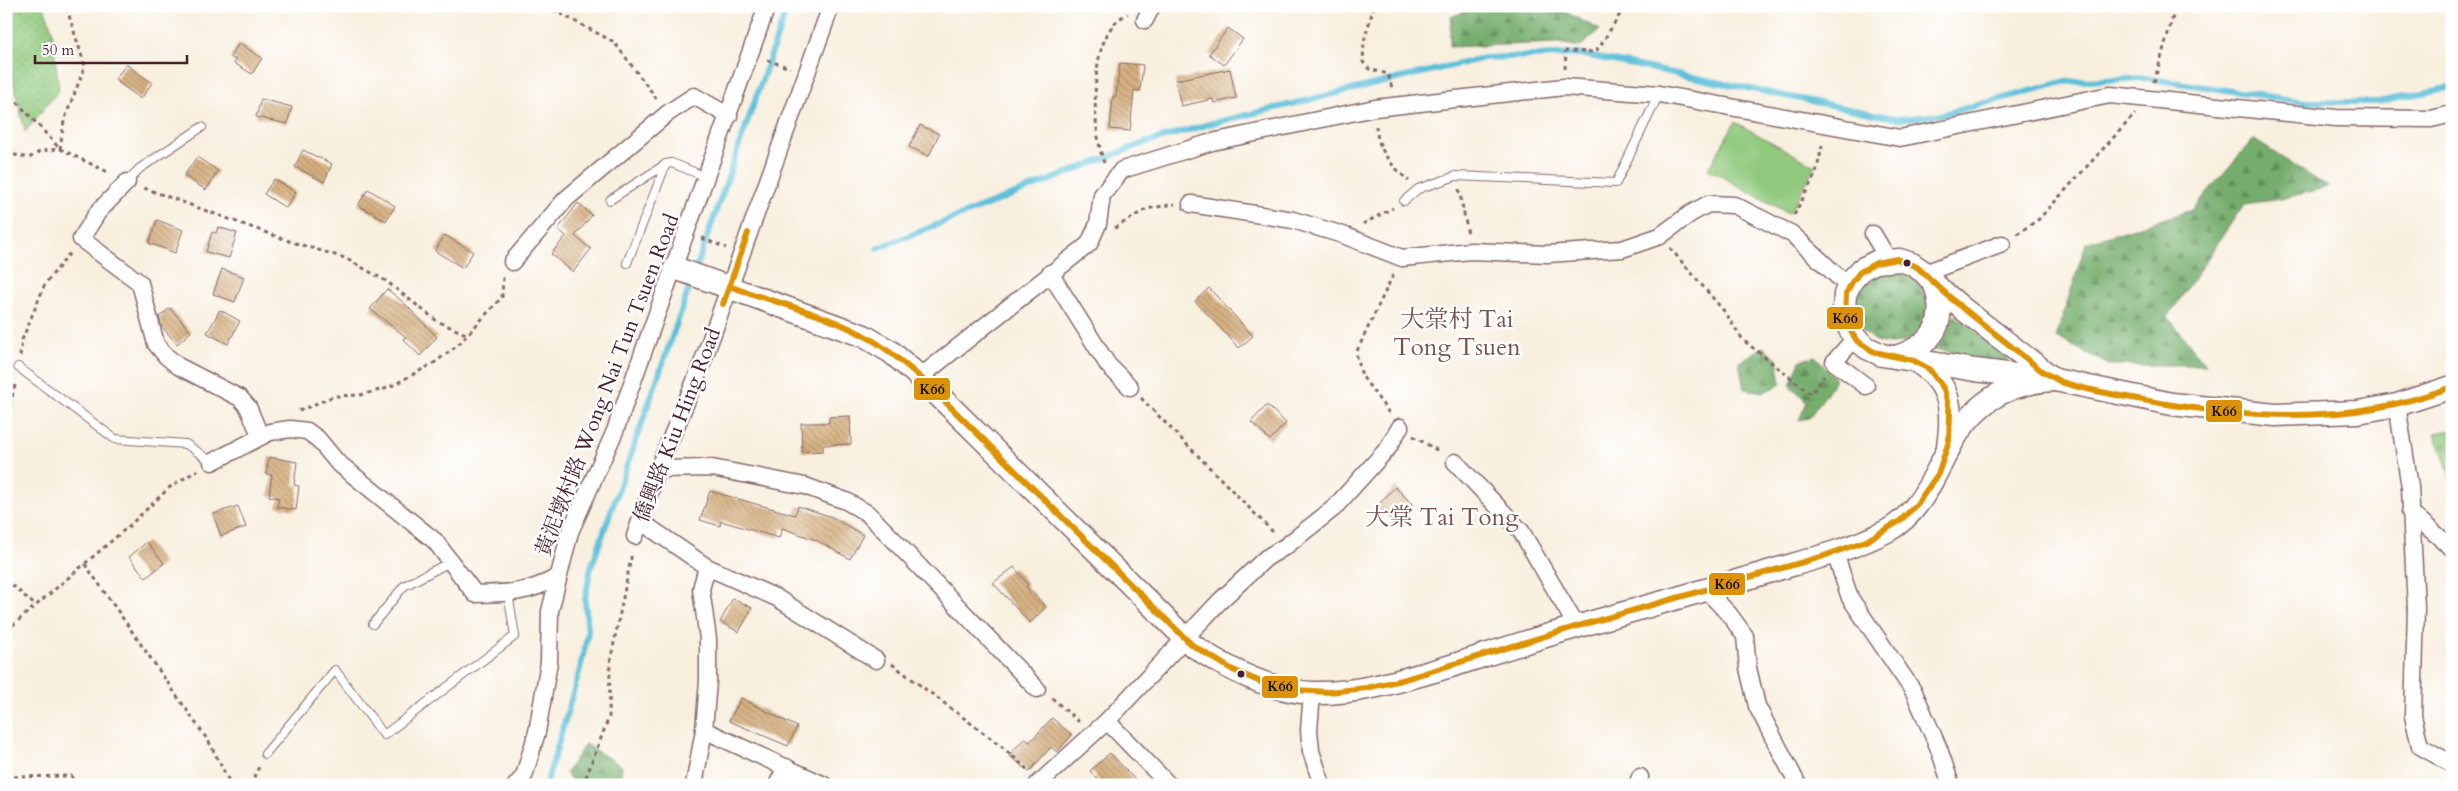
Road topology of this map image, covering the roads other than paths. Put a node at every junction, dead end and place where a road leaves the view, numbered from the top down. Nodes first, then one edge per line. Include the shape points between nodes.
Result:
1 (767, 6) edge
2 (831, 6) edge
3 (1659, 94) junction
4 (2452, 114) edge
5 (729, 116) junction
6 (202, 127) dead end
7 (666, 164) junction
8 (707, 177) junction
9 (127, 182) joint
10 (610, 200) dead end
11 (1404, 201) road end
12 (1191, 204) road end
13 (1873, 234) dead end
14 (2002, 244) road end
15 (1888, 260) junction
16 (512, 262) road end
17 (626, 263) dead end
18 (675, 268) junction
19 (1050, 273) junction
20 (1930, 279) junction
21 (729, 286) junction
22 (1849, 287) junction
23 (1854, 338) junction
24 (1905, 358) junction
25 (18, 367) road end
26 (920, 376) junction
27 (2055, 380) junction
28 (1866, 386) dead end
29 (1130, 387) road end
30 (2452, 388) edge
31 (2397, 405) junction
32 (1400, 428) road end
33 (260, 435) junction
34 (1947, 452) junction
35 (212, 462) joint
36 (1455, 462) road end
37 (658, 469) junction
38 (2410, 512) junction
39 (2452, 548) edge
40 (1834, 553) junction
41 (450, 562) junction
42 (707, 567) junction
43 (558, 577) junction
44 (1706, 590) junction
45 (508, 594) junction
46 (373, 624) dead end
47 (1577, 627) junction
48 (1185, 640) junction
49 (876, 660) road end
50 (1037, 689) road end
51 (1312, 693) junction
52 (1106, 721) junction
53 (704, 730) junction
54 (265, 754) road end
55 (2452, 764) edge
56 (786, 766) junction
57 (1041, 784) edge
58 (516, 785) edge
59 (694, 785) edge
60 (777, 785) edge
61 (824, 785) edge
62 (1168, 785) edge
63 (1322, 785) edge
64 (1798, 785) edge
65 (1951, 785) edge

1 - 5 street, 黃泥墩村路 Wong Nai Tun Tsuen Road
2 - 21 street, 僑興路 Kiu Hing Road
3 - 4 street via 1900,138 2110,95 2336,118 2431,119
3 - 11 lane via 1616,183 1456,176 1418,188
3 - 19 street via 1564,87 1375,108 1212,142 1122,170 1102,195 1098,224 1088,244
5 - 8 street, 黃泥墩村路 Wong Nai Tun Tsuen Road
5 - 16 street via 694,96 668,113 566,199
6 - 9 lane via 138,170
7 - 8 lane via 672,163
7 - 10 lane
7 - 17 lane
8 - 18 street, 黃泥墩村路 Wong Nai Tun Tsuen Road
9 - 33 street via 98,212 81,239 140,283 156,344 166,356 178,366 240,398 248,407
12 - 22 street via 1293,220 1402,258 1471,251 1547,254 1622,250 1660,236 1708,204 1734,205 1786,231
13 - 15 street
14 - 20 street
15 - 20 street via 1912,264
15 - 22 street via 1862,269
18 - 21 street
18 - 43 street, 黃泥墩村路 Wong Nai Tun Tsuen Road via 615,431 570,532
19 - 26 street
19 - 29 street via 1108,365
20 - 24 street via 1940,300 1940,315 1926,343
20 - 27 street via 1993,334
21 - 26 street via 864,336 892,352
21 - 37 street, 僑興路 Kiu Hing Road via 700,369
22 - 23 street via 1844,309 1846,324
23 - 24 street via 1867,348
23 - 28 street via 1834,362
24 - 27 street
24 - 34 street via 1935,375 1949,401 1951,426
25 - 35 lane via 115,439 186,444
26 - 48 street
27 - 31 street via 2172,404 2275,415 2358,412
27 - 34 street via 2018,384 1994,397 1972,415
30 - 31 street
31 - 38 street via 2410,487
32 - 48 street via 1388,448 1334,508 1266,558 1220,601
33 - 35 street
33 - 41 street via 299,428 313,434 337,462 435,541
34 - 40 street via 1926,492 1909,513 1889,530
36 - 47 street via 1521,531
37 - 42 street, 僑興路 Kiu Hing Road via 638,528
37 - 50 street via 712,468 805,486 846,501 880,526
38 - 39 street
38 - 55 street via 2416,608 2413,716 2420,746
40 - 44 street
40 - 65 street via 1850,598 1914,692
41 - 45 street via 475,594
41 - 46 lane via 404,586
42 - 49 street via 777,598
42 - 53 street via 701,584 708,639
43 - 45 street via 535,589
43 - 58 street, 黃泥墩村路 Wong Nai Tun Tsuen Road via 550,612 549,662 537,732 524,776
44 - 47 street
44 - 64 street via 1745,636 1757,706
45 - 54 lane via 515,636 384,735 335,670
47 - 51 street via 1383,685
48 - 51 street via 1240,673
48 - 52 street
51 - 63 street via 1311,751
52 - 57 street
52 - 62 street
53 - 56 street
53 - 59 street
56 - 60 street
56 - 61 street

